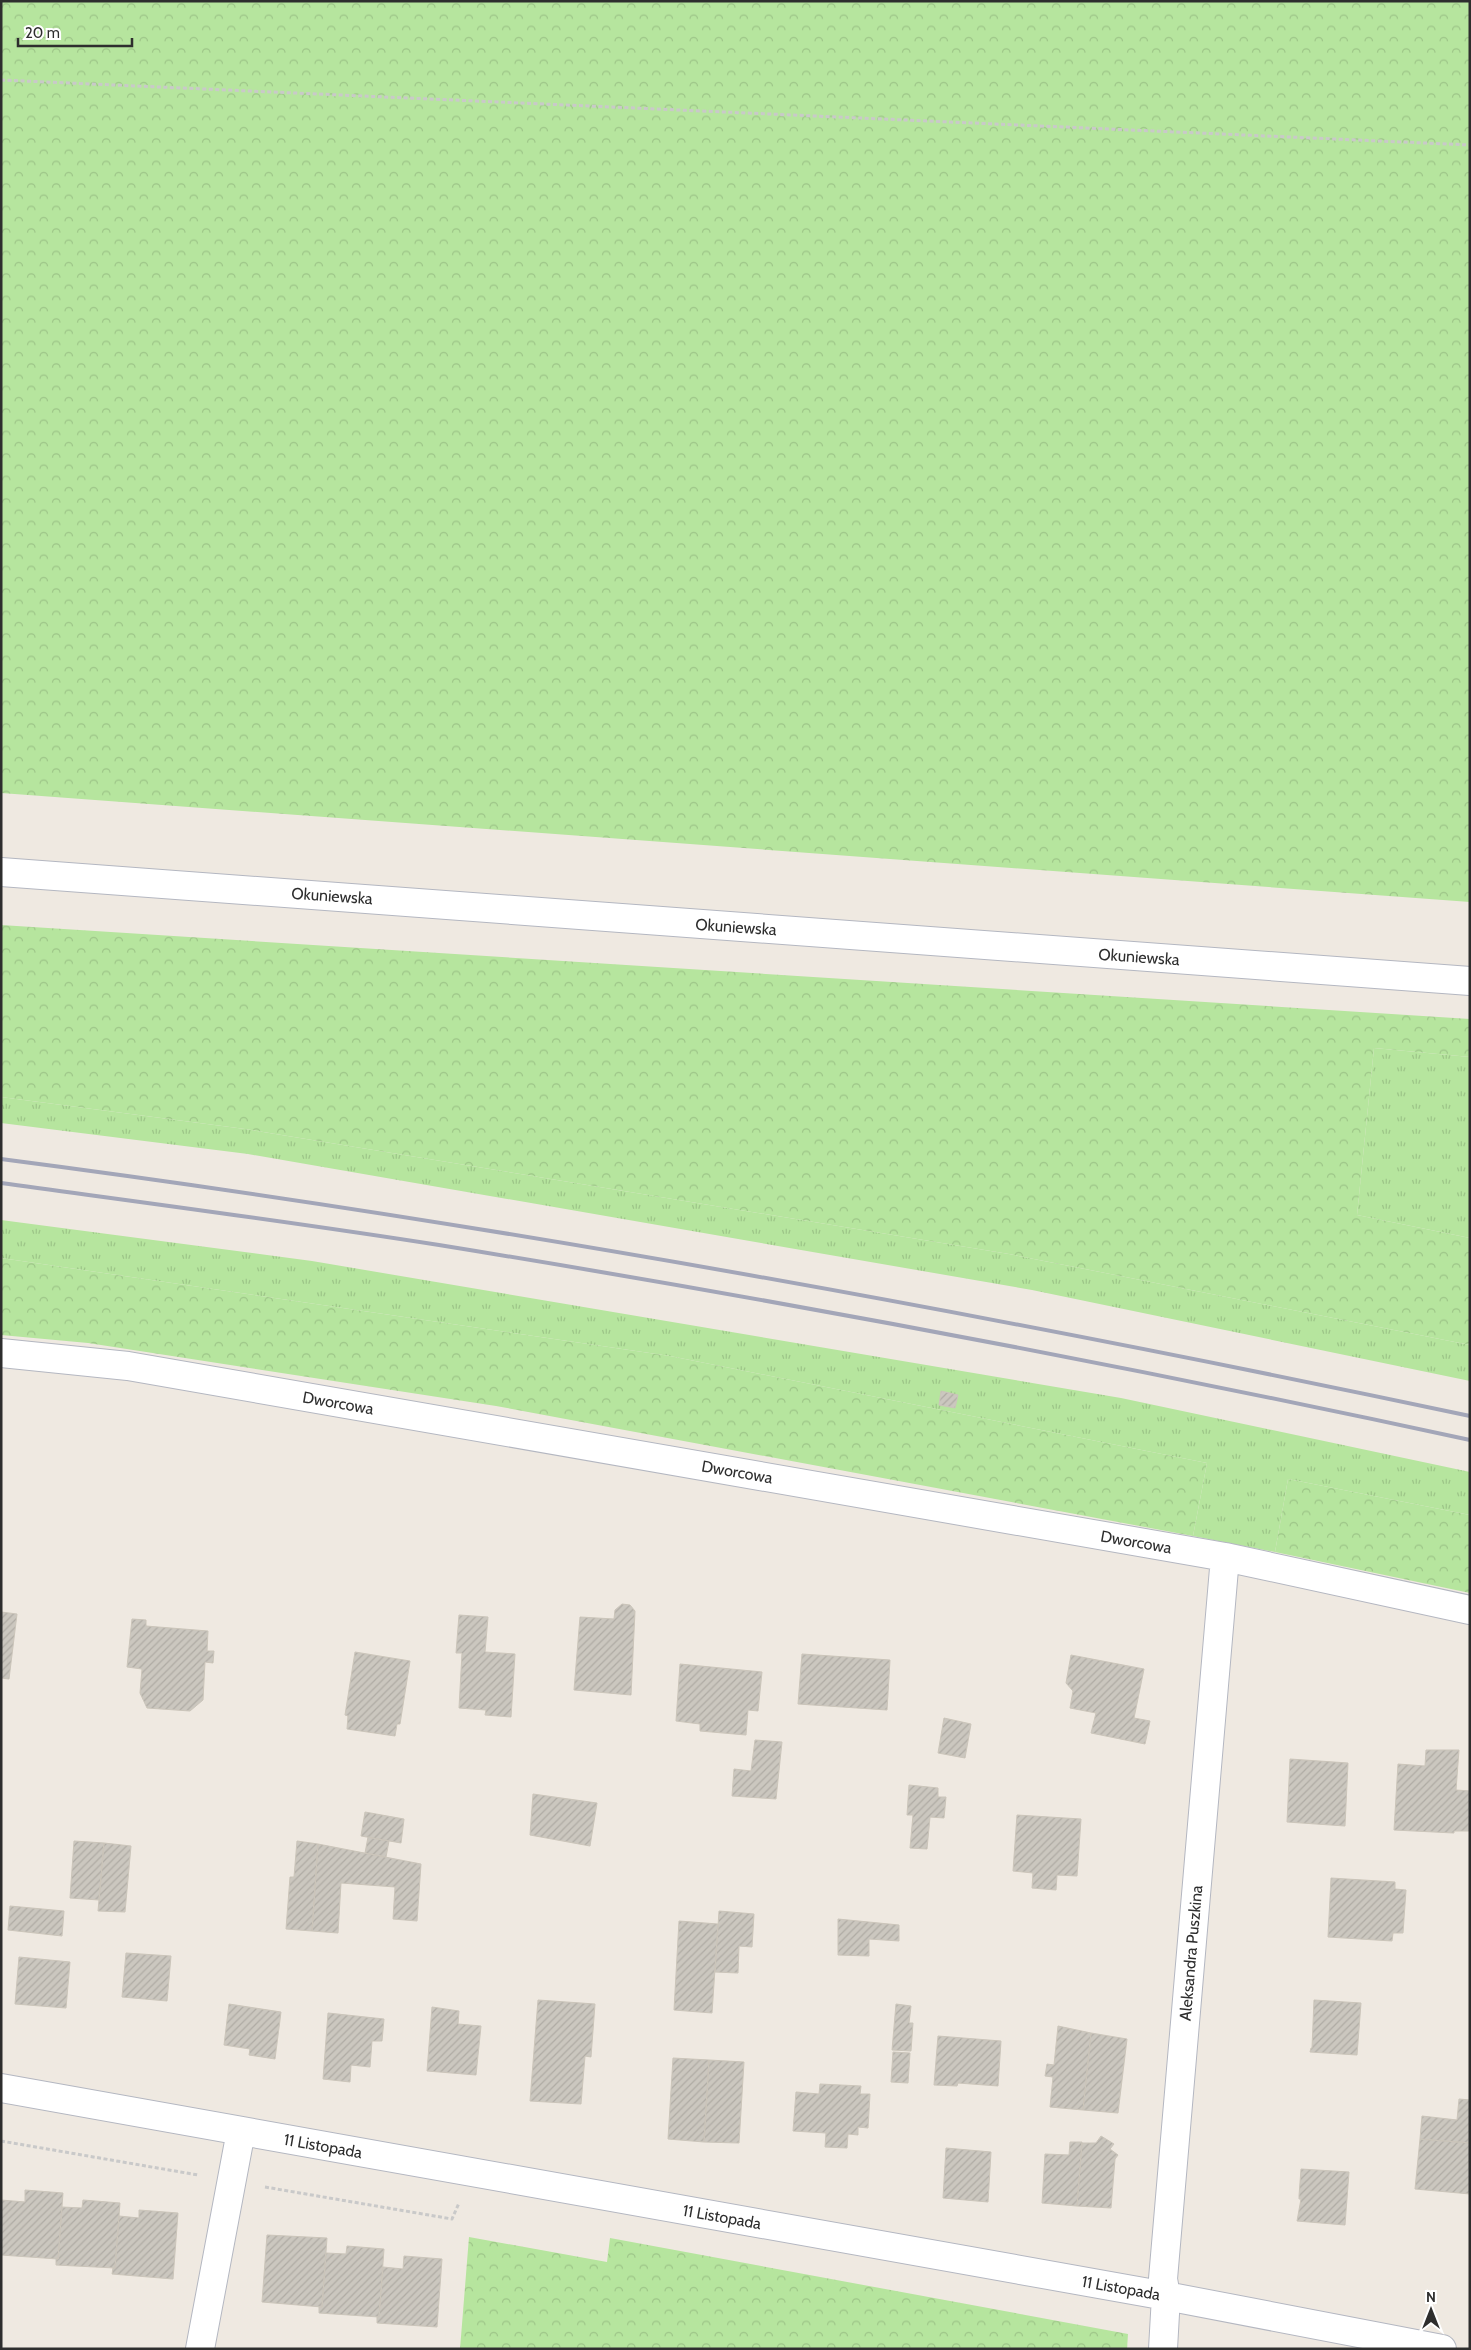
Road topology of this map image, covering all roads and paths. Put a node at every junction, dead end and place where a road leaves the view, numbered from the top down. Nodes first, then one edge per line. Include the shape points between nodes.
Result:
1 (1, 80) edge
2 (1470, 145) edge
3 (1, 872) edge
4 (1470, 982) edge
5 (1, 1353) edge
6 (1225, 1557) junction
7 (1470, 1610) edge
8 (1, 2088) edge
9 (241, 2131) junction
10 (1, 2141) edge
11 (231, 2181) junction
12 (461, 2200) dead end
13 (1166, 2296) junction
14 (200, 2349) edge
15 (1163, 2349) edge
16 (1442, 2349) edge

1 - 2 path
3 - 4 street, Okuniewska
5 - 6 street, Dworcowa via 128,1366
6 - 7 street, Dworcowa
6 - 13 street, Aleksandra Puszkina via 1163,2270
8 - 9 street, 11 Listopada
9 - 11 street
9 - 13 street, 11 Listopada
10 - 11 path
11 - 12 path via 452,2219
11 - 14 street
13 - 15 street, Aleksandra Puszkina
13 - 16 street, 11 Listopada

